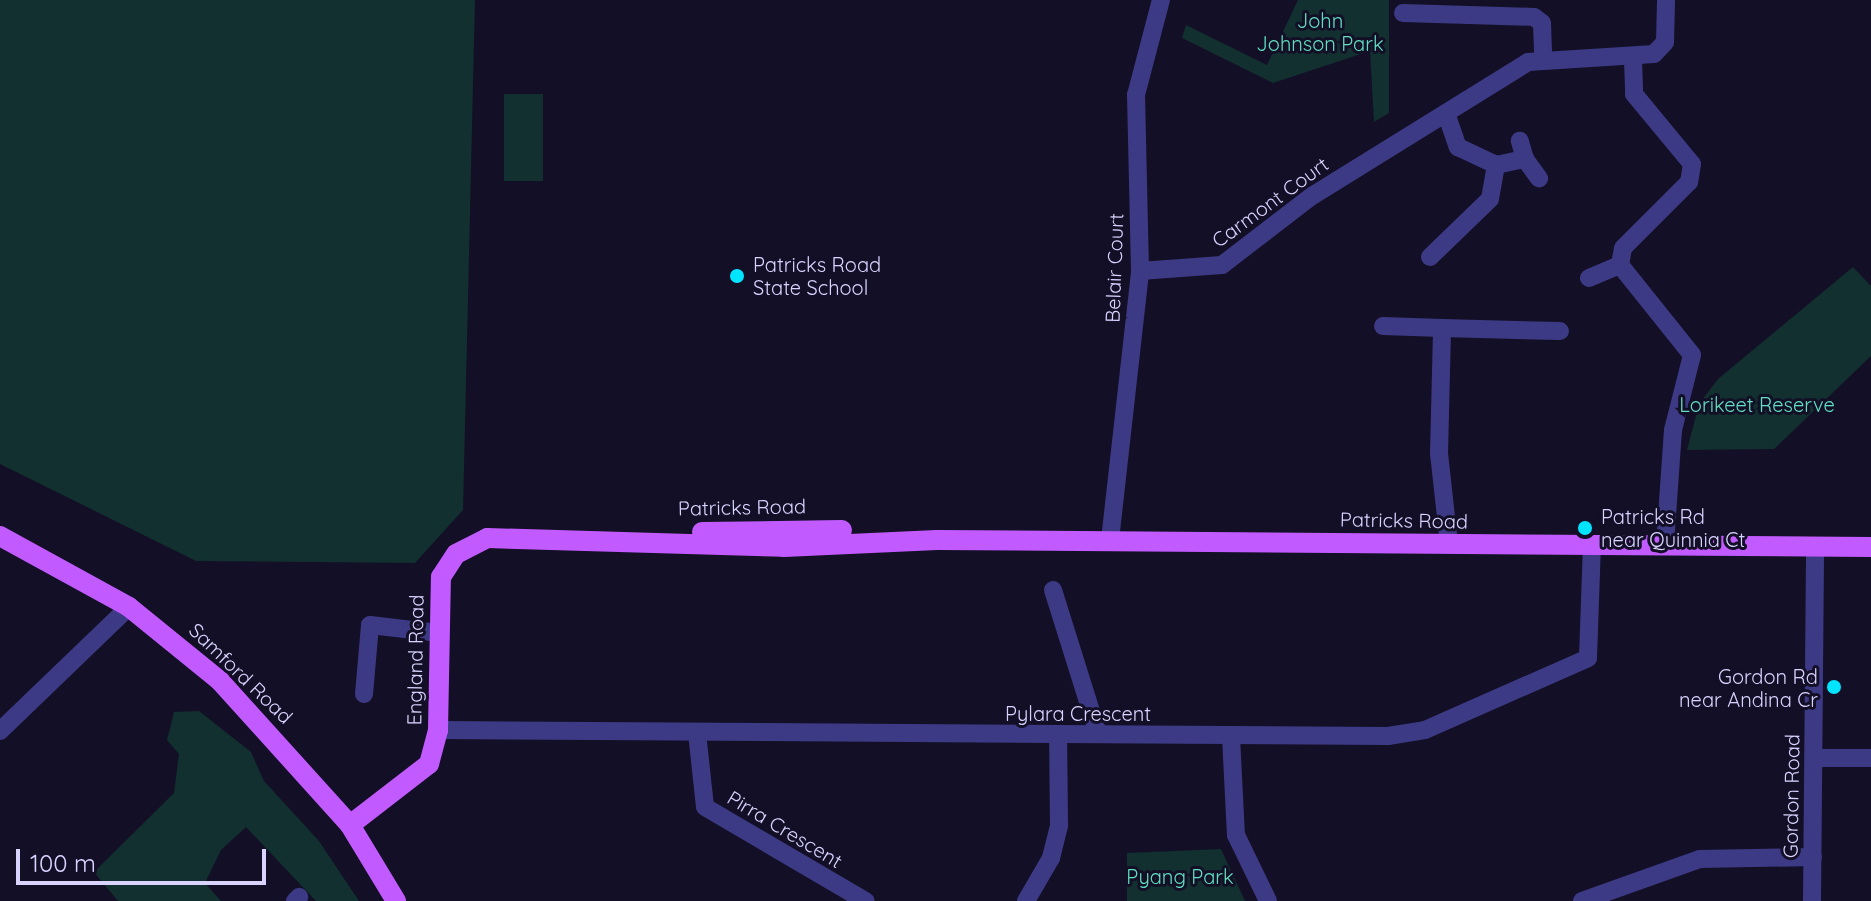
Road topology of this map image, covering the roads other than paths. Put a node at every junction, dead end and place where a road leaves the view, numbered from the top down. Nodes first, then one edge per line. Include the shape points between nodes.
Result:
1 (1161, 0) edge
2 (1666, 0) edge
3 (1403, 13) dead end
4 (1543, 57) junction
5 (1633, 60) junction
6 (1446, 113) junction
7 (1496, 165) junction
8 (1539, 178) dead end
9 (1430, 257) dead end
10 (1620, 265) junction
11 (1140, 271) junction
12 (1589, 278) dead end
13 (1383, 326) dead end
14 (1442, 328) junction
15 (1560, 331) dead end
16 (0, 536) edge
17 (1110, 540) junction
18 (1449, 544) junction
19 (1592, 545) junction
20 (1665, 545) junction
21 (1815, 547) junction
22 (1871, 547) edge
23 (456, 554) joint
24 (1053, 590) dead end
25 (129, 607) junction
26 (438, 633) junction
27 (364, 694) dead end
28 (438, 730) junction
29 (0, 731) edge
30 (697, 733) junction
31 (1058, 734) junction
32 (1098, 734) junction
33 (1231, 737) junction
34 (1814, 758) junction
35 (1871, 758) edge
36 (350, 825) junction
37 (1813, 857) junction
38 (396, 901) edge
39 (865, 901) edge
40 (1026, 901) edge
41 (1268, 901) edge
42 (1582, 901) edge
43 (1812, 901) edge

1 - 11 street, Belair Court via 1136,95
2 - 5 street via 1665,42
3 - 4 street via 1534,17 1542,23
4 - 5 street
4 - 6 street, Carmont Court
5 - 10 street via 1634,94 1692,164 1689,182 1623,248
6 - 7 street via 1458,147
6 - 11 street, Carmont Court via 1412,130 1222,265
7 - 8 street via 1523,150
7 - 9 street via 1490,199
10 - 12 street
10 - 20 street via 1687,342 1692,355 1673,430
11 - 17 street, Belair Court
13 - 14 street
14 - 15 street
14 - 18 street via 1439,454
16 - 25 main road, Samford Road
17 - 18 main road, Patricks Road
17 - 23 main road, Patricks Road via 763,547 596,537 487,538
18 - 19 main road, Patricks Road
19 - 20 main road, Patricks Road
19 - 33 street, Pylara Crescent via 1591,645 1577,668 1425,730
20 - 21 main road, Patricks Road
21 - 22 main road, Patricks Road
21 - 34 street, Gordon Road
23 - 26 main road, England Road via 441,577
24 - 32 street
25 - 29 street
25 - 36 main road, Samford Road via 220,681
26 - 27 street via 370,625
26 - 28 main road, England Road
28 - 30 street, Pylara Crescent
28 - 36 main road, England Road via 420,776
30 - 31 street, Pylara Crescent
30 - 39 street, Pirra Crescent via 705,807
31 - 32 street, Pylara Crescent
31 - 40 street via 1059,825 1051,858
32 - 33 street, Pylara Crescent
33 - 41 street via 1236,835
34 - 35 street
34 - 37 street, Gordon Road
36 - 38 main road, Samford Road
37 - 42 street via 1700,859
37 - 43 street, Gordon Road

